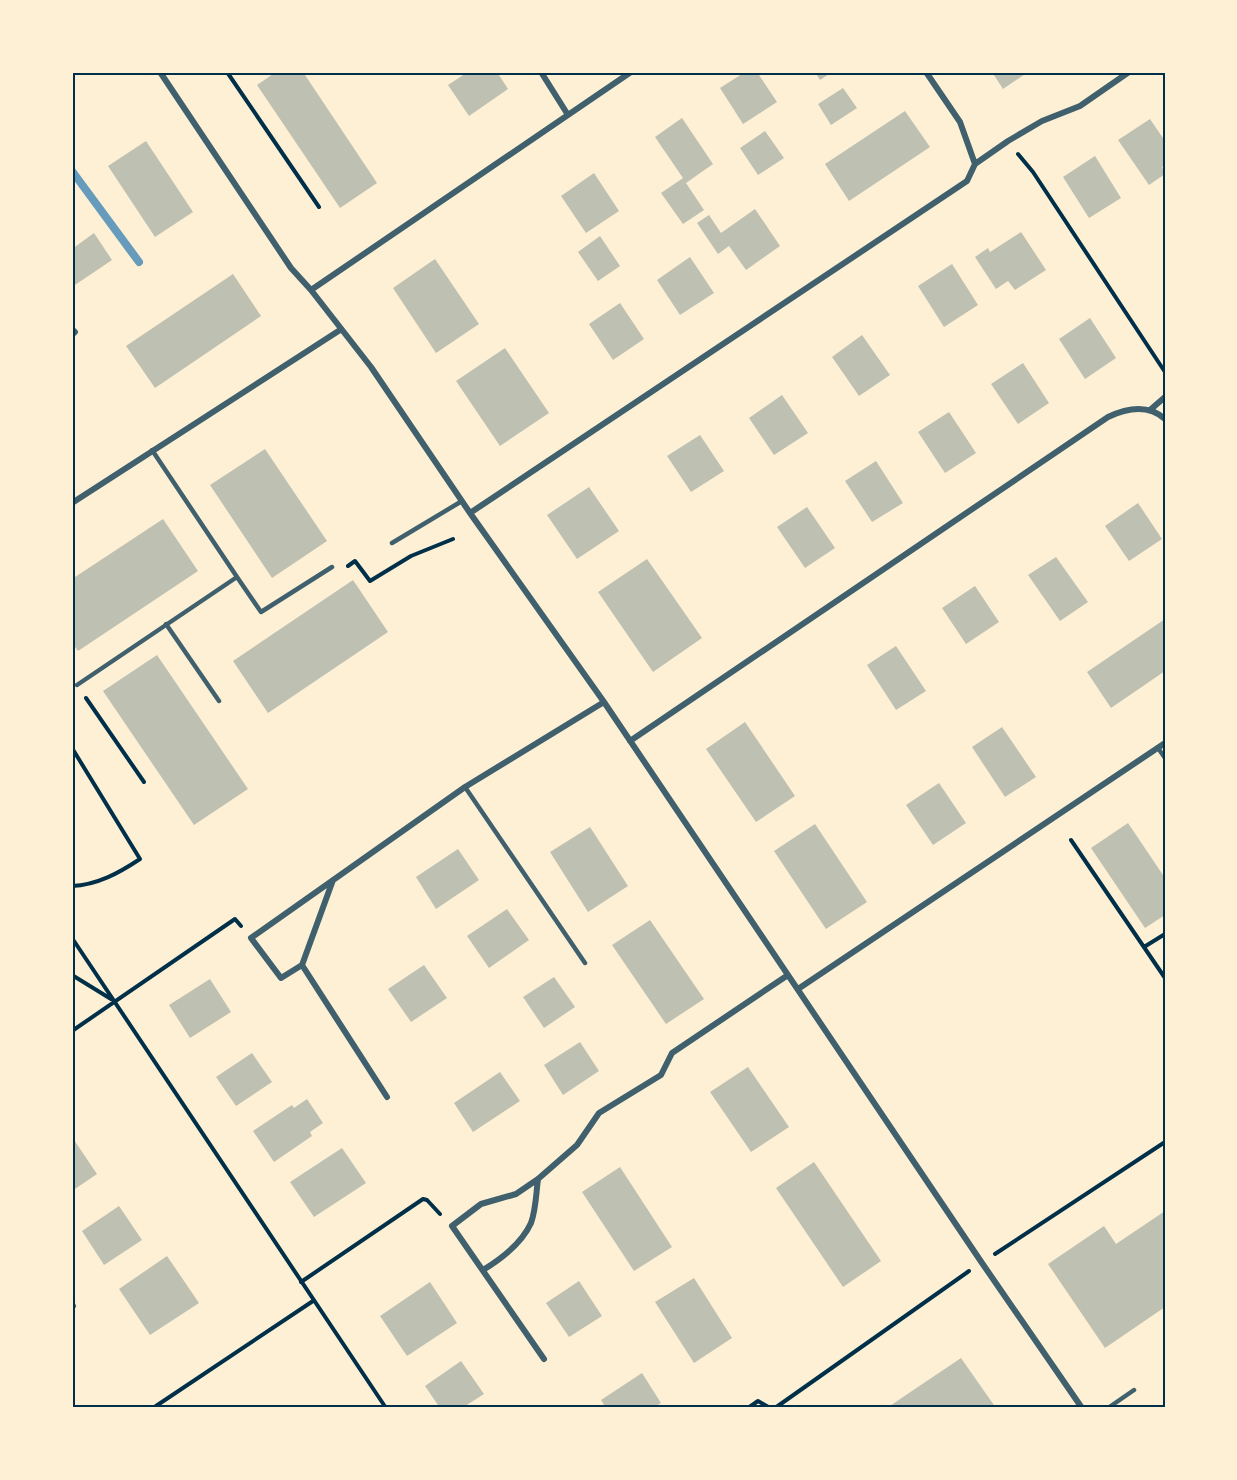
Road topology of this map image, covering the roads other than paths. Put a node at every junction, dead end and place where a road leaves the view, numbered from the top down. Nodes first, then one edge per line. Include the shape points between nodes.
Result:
1 (160, 72) edge
2 (541, 72) edge
3 (631, 72) edge
4 (926, 72) edge
5 (1129, 72) edge
6 (568, 115) junction
7 (975, 164) junction
8 (311, 290) junction
9 (72, 329) edge
10 (340, 330) junction
11 (72, 335) edge
12 (1165, 397) edge
13 (1150, 410) junction
14 (1165, 419) edge
15 (152, 450) junction
16 (462, 501) junction
17 (72, 503) edge
18 (470, 513) junction
19 (392, 543) dead end
20 (332, 567) dead end
21 (237, 578) junction
22 (166, 624) junction
23 (76, 684) road end
24 (219, 701) dead end
25 (604, 702) junction
26 (630, 741) junction
27 (1165, 743) edge
28 (1158, 748) junction
29 (1165, 758) edge
30 (465, 787) junction
31 (333, 880) junction
32 (585, 963) dead end
33 (302, 965) junction
34 (788, 975) junction
35 (798, 989) junction
36 (387, 1098) dead end
37 (538, 1179) junction
38 (483, 1270) junction
39 (544, 1359) dead end
40 (1134, 1390) dead end
41 (1082, 1408) edge
42 (1108, 1408) edge

1 - 8 street via 291,268
2 - 6 street
3 - 6 street
4 - 7 street via 960,122
5 - 7 street via 1080,106 1042,122
6 - 8 street
7 - 18 street via 967,181
8 - 10 street
9 - 11 street
10 - 15 street
10 - 16 street via 371,367
12 - 13 street
13 - 14 street
13 - 26 street via 1121,411 1108,417
15 - 17 street
15 - 21 lane
16 - 18 street
16 - 19 lane
18 - 25 street
20 - 21 lane via 261,612
21 - 22 lane
22 - 23 lane
22 - 24 lane
25 - 26 street
25 - 30 street
26 - 34 street
27 - 28 street
28 - 29 lane
28 - 35 street
30 - 31 street
30 - 32 lane
31 - 33 street
31 - 33 street via 251,938 281,978
33 - 36 street
34 - 35 street
34 - 37 street via 672,1053 661,1075 598,1113 577,1145
35 - 41 street
37 - 38 street via 531,1223 501,1258
37 - 38 street via 516,1194 481,1204 452,1226
38 - 39 street
40 - 42 lane

